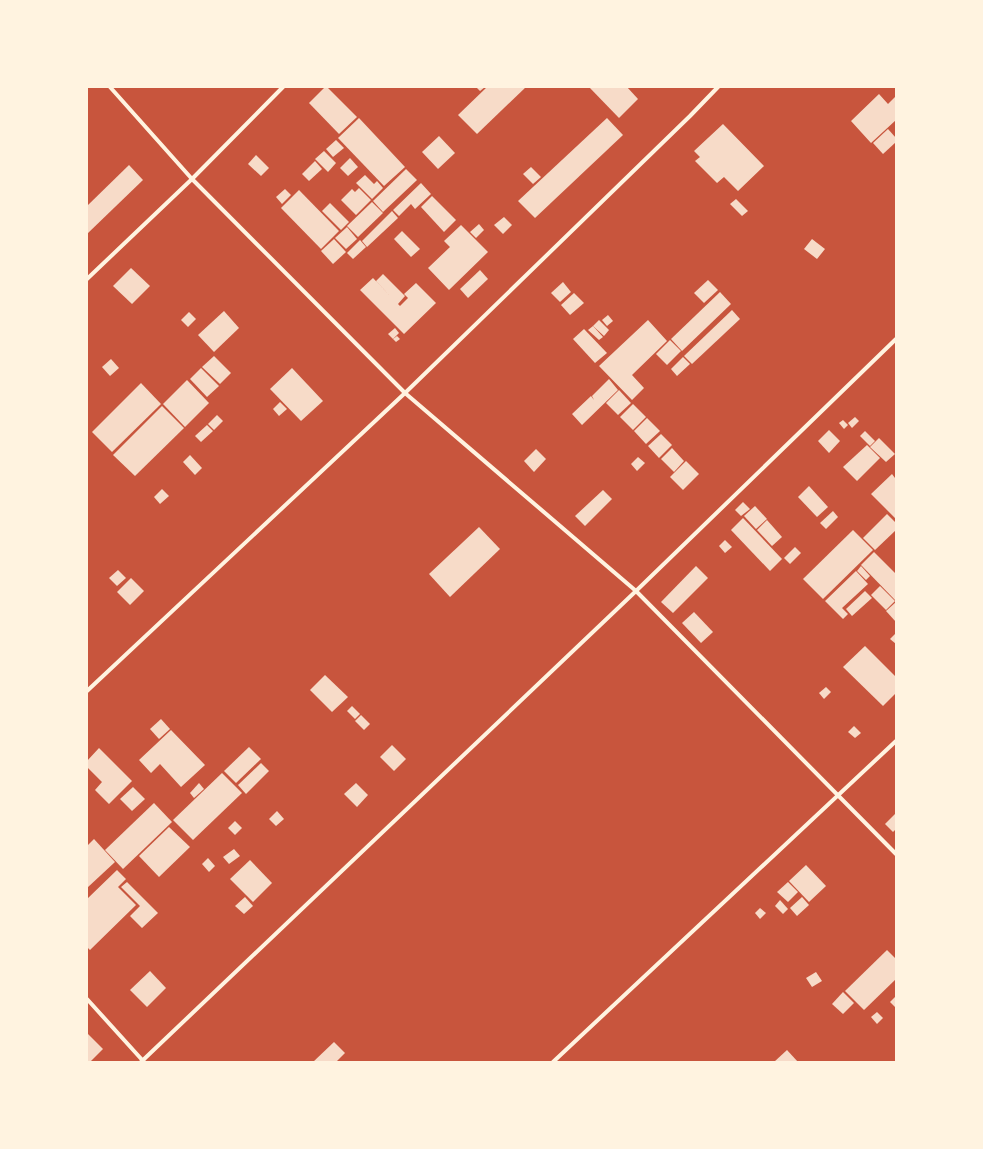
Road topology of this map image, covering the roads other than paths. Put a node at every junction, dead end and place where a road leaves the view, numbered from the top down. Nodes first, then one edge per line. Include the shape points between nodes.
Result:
1 (110, 87) edge
2 (283, 87) edge
3 (718, 87) edge
4 (192, 179) junction
5 (87, 279) edge
6 (896, 339) edge
7 (405, 393) junction
8 (636, 591) junction
9 (87, 691) edge
10 (896, 741) edge
11 (838, 795) junction
12 (896, 854) edge
13 (87, 999) edge
14 (142, 1061) edge
15 (553, 1062) edge

1 - 4 street
2 - 4 street
3 - 7 street
4 - 5 street
4 - 7 street
6 - 8 street
7 - 8 street
7 - 9 street
8 - 11 street
8 - 14 street
10 - 11 street
11 - 12 street
11 - 15 street
13 - 14 street

